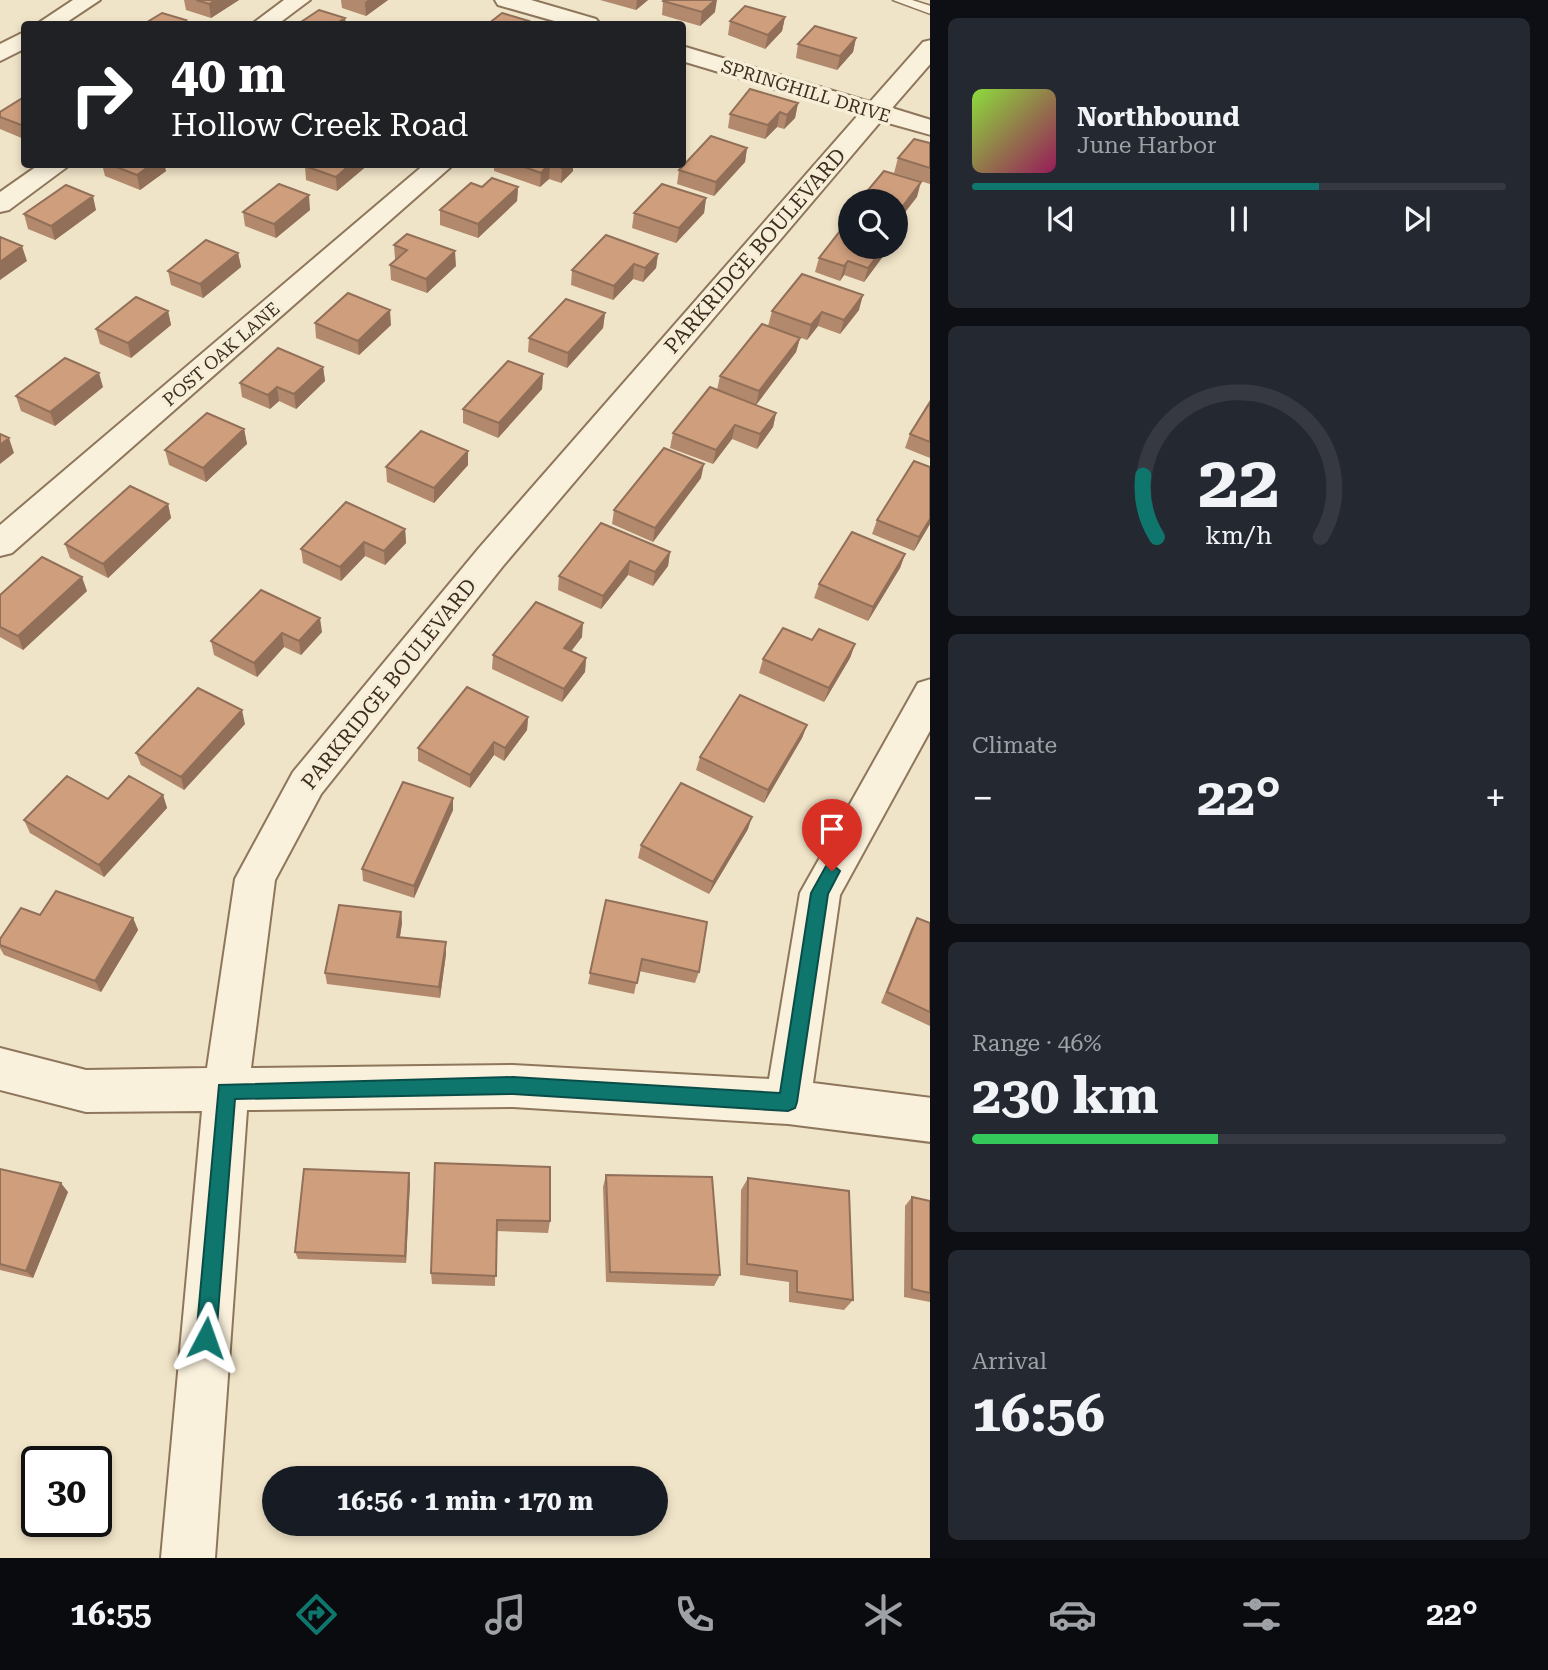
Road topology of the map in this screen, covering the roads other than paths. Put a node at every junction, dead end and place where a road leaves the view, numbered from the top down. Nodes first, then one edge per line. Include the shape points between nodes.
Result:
1 (89, 0) edge
2 (299, 0) edge
3 (506, 0) edge
4 (900, 0) edge
5 (930, 10) edge
6 (54, 21) edge
7 (268, 21) edge
8 (578, 21) edge
9 (21, 41) edge
10 (930, 47) edge
11 (0, 54) edge
12 (686, 54) edge
13 (875, 112) junction
14 (930, 128) edge
15 (52, 168) edge
16 (436, 168) edge
17 (0, 204) edge
18 (0, 544) edge
19 (930, 693) edge
20 (0, 1069) edge
21 (226, 1091) junction
22 (788, 1102) junction
23 (930, 1120) edge
24 (188, 1558) edge

1 - 6 street
2 - 7 street
3 - 8 street
4 - 5 lane
9 - 11 street
10 - 13 street, PARKRIDGE BOULEVARD
12 - 13 street, SPRINGHILL DRIVE
13 - 14 street, SPRINGHILL DRIVE
13 - 21 street, PARKRIDGE BOULEVARD via 491,557 307,783 256,879
15 - 17 street
16 - 18 street, POST OAK LANE
19 - 22 street via 820,893
20 - 21 street via 86,1091
21 - 22 street via 513,1086
21 - 24 street, PARKRIDGE BOULEVARD
22 - 23 street

